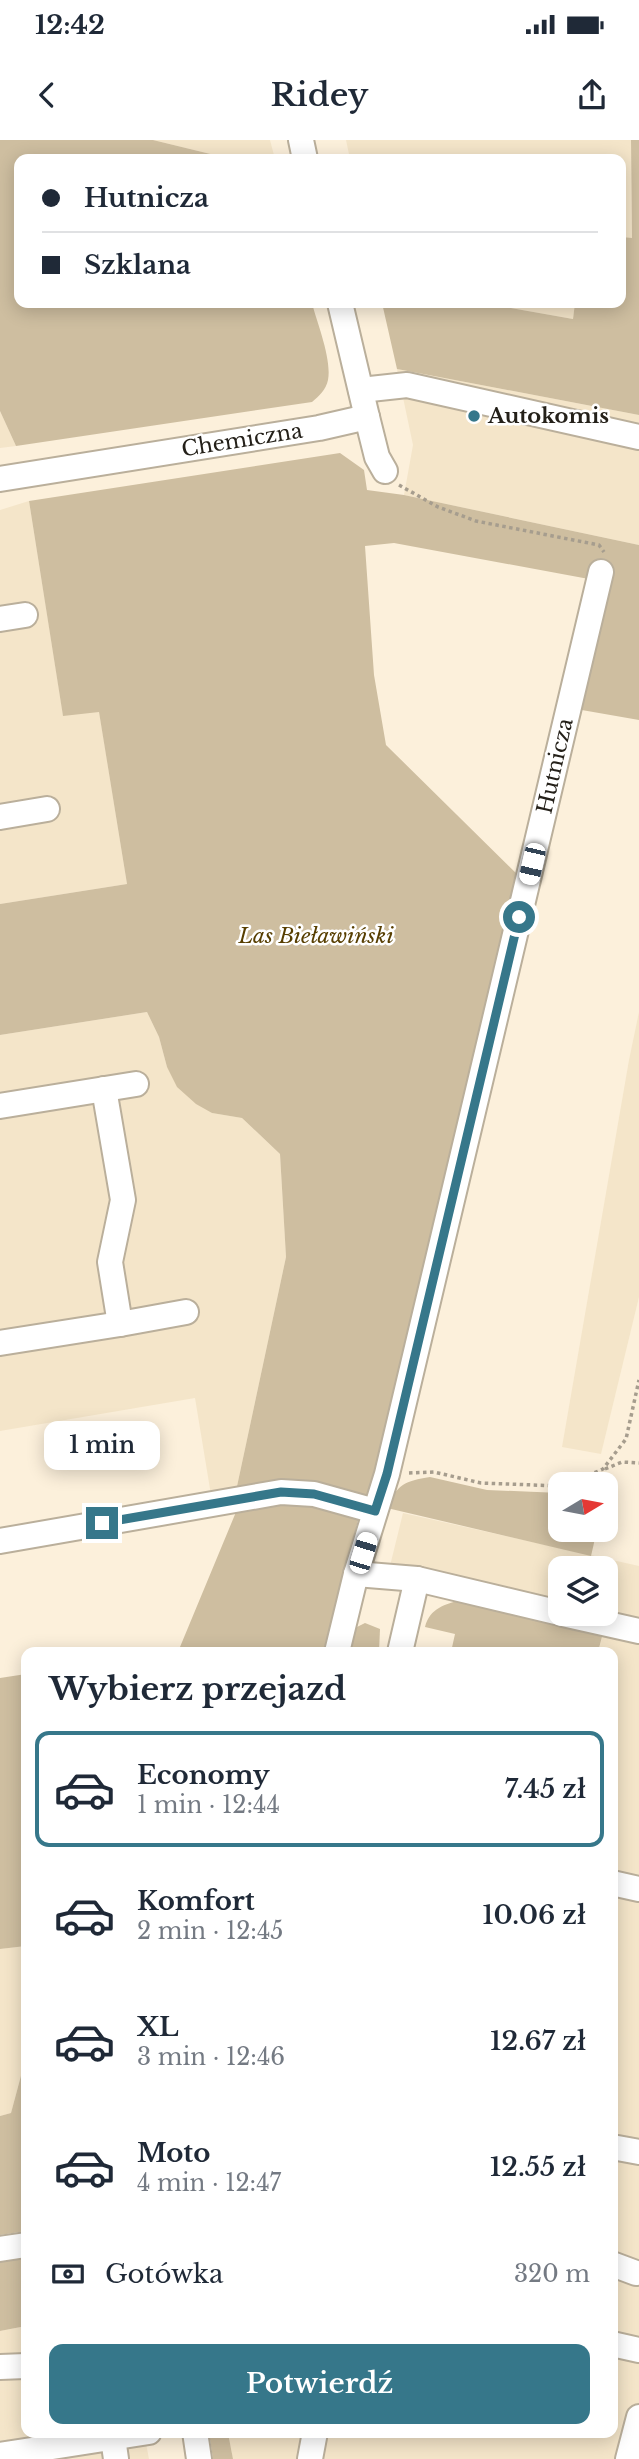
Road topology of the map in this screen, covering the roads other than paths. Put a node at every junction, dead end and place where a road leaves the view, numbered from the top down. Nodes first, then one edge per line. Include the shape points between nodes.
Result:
1 (341, 308) edge
2 (361, 390) junction
3 (368, 417) junction
4 (639, 437) edge
5 (385, 471) road end
6 (0, 479) edge
7 (601, 572) road end
8 (25, 615) dead end
9 (0, 619) edge
10 (47, 809) dead end
11 (0, 817) edge
12 (135, 1084) dead end
13 (104, 1089) junction
14 (0, 1106) edge
15 (186, 1312) dead end
16 (120, 1324) junction
17 (0, 1343) edge
18 (375, 1511) junction
19 (0, 1541) edge
20 (356, 1574) junction
21 (417, 1579) junction
22 (548, 1610) edge
23 (618, 1626) edge
24 (639, 1631) edge
25 (338, 1647) edge
26 (401, 1647) edge
27 (618, 1884) edge
28 (639, 1889) edge
29 (21, 2246) edge
30 (0, 2249) edge
31 (618, 2266) edge
32 (636, 2273) dead end
33 (618, 2345) edge
34 (639, 2350) edge
35 (21, 2366) edge
36 (0, 2367) edge
37 (639, 2417) edge
38 (136, 2438) edge
39 (196, 2438) edge
40 (314, 2438) edge
41 (115, 2448) edge
42 (0, 2455) edge
43 (199, 2459) edge
44 (310, 2459) edge
45 (628, 2459) edge

1 - 2 street
2 - 3 street
2 - 4 street via 407,385
3 - 5 street
3 - 6 street, Chemiczna
7 - 18 street, Hutnicza
8 - 9 street
10 - 11 street
12 - 13 street
13 - 14 street
13 - 16 street via 123,1200 110,1262
15 - 16 street
16 - 17 street
18 - 19 street via 314,1494 281,1492
18 - 20 street, Hutnicza
20 - 21 street
20 - 25 street, Hutnicza
21 - 22 street
21 - 26 street
23 - 24 street
27 - 28 street
29 - 30 street
31 - 32 street
33 - 34 street
35 - 36 street
37 - 45 street
38 - 41 street
39 - 43 street
40 - 44 street
41 - 42 street

